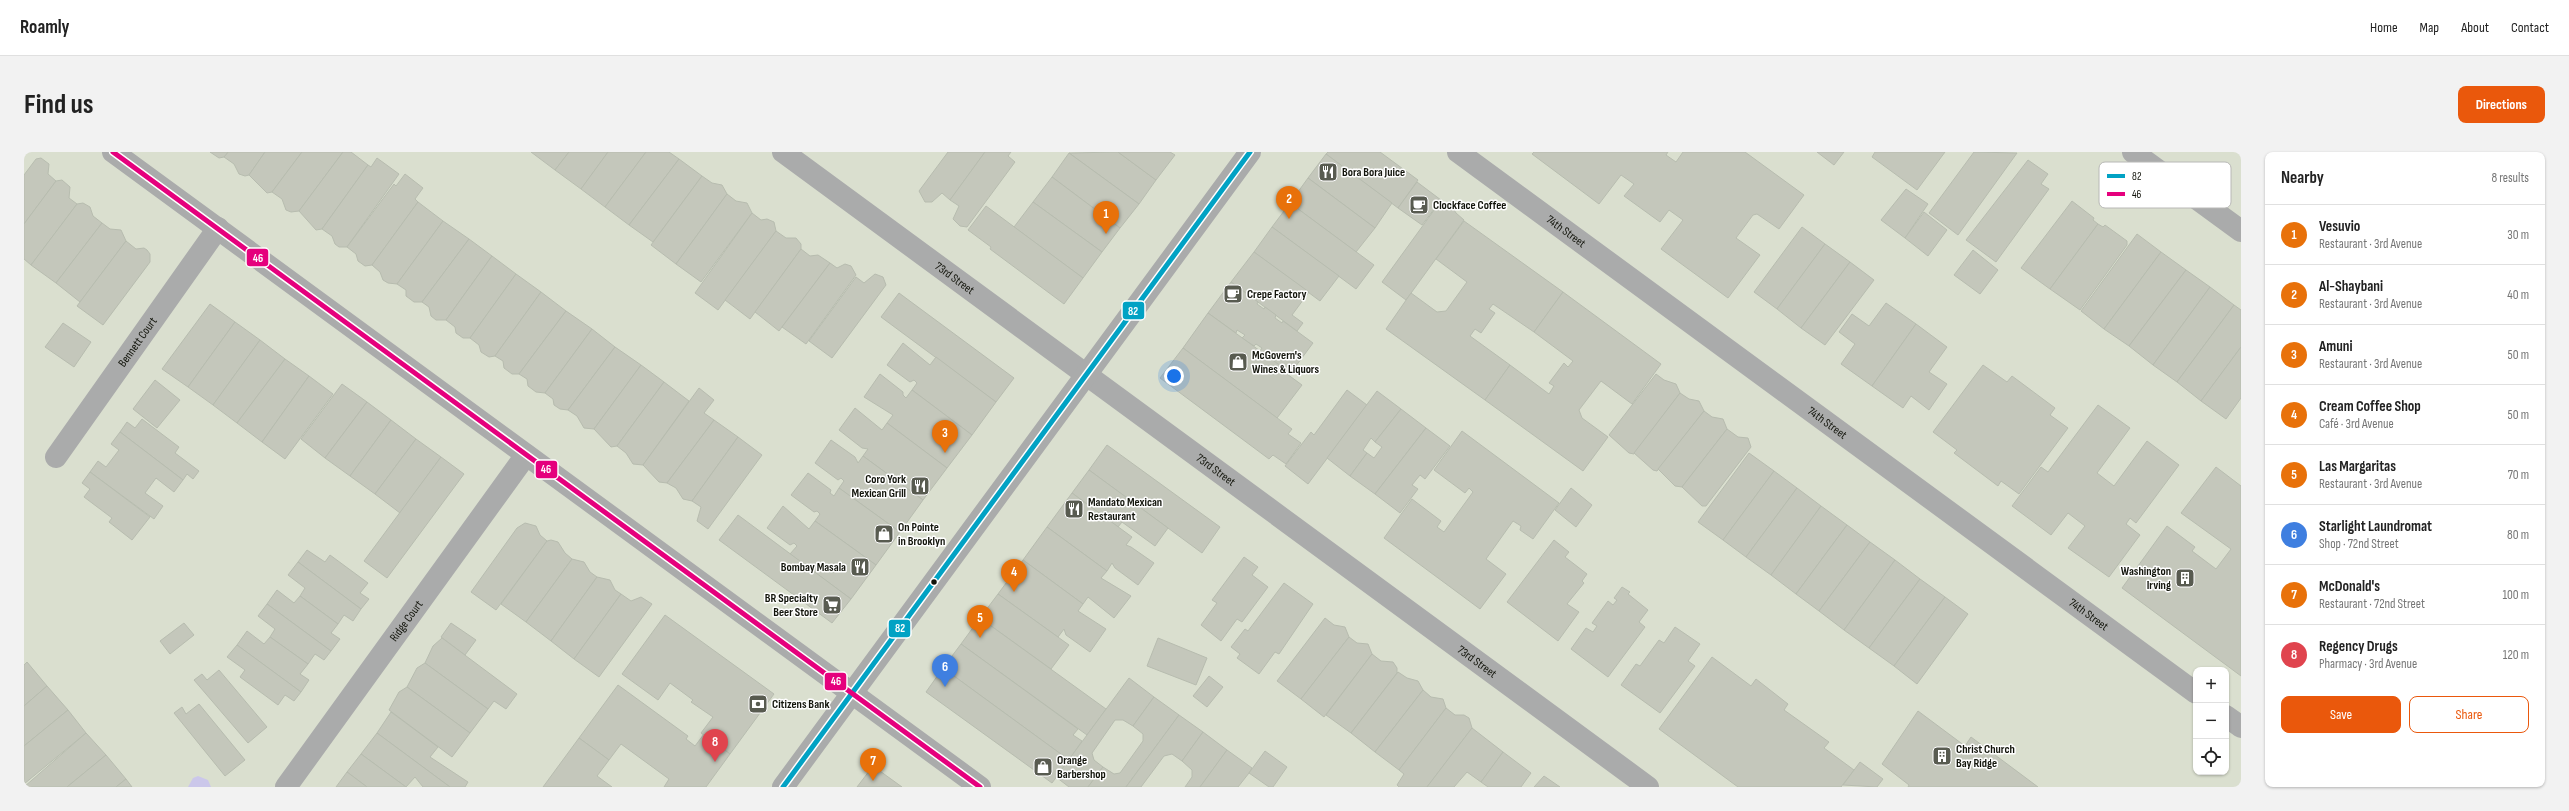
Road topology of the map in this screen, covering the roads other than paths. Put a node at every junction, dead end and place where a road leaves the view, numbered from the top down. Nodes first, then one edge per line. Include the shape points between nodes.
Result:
1 (113, 152) edge
2 (783, 152) edge
3 (1250, 152) edge
4 (1458, 152) edge
5 (2133, 152) edge
6 (2147, 162) edge
7 (2210, 208) edge
8 (218, 228) junction
9 (2241, 231) edge
10 (1086, 374) junction
11 (526, 455) junction
12 (56, 457) dead end
13 (852, 692) junction
14 (2193, 692) edge
15 (2229, 718) edge
16 (2241, 727) edge
17 (286, 787) edge
18 (783, 787) edge
19 (980, 787) edge
20 (1648, 787) edge

1 - 8 street
2 - 10 street, 73rd Street
3 - 10 street
4 - 14 street, 74th Street
5 - 6 street
7 - 9 street
8 - 11 street
8 - 12 street, Bennett Court
10 - 13 street
10 - 20 street, 73rd Street
11 - 13 street
11 - 17 street, Ridge Court
13 - 18 street
13 - 19 street
15 - 16 street

